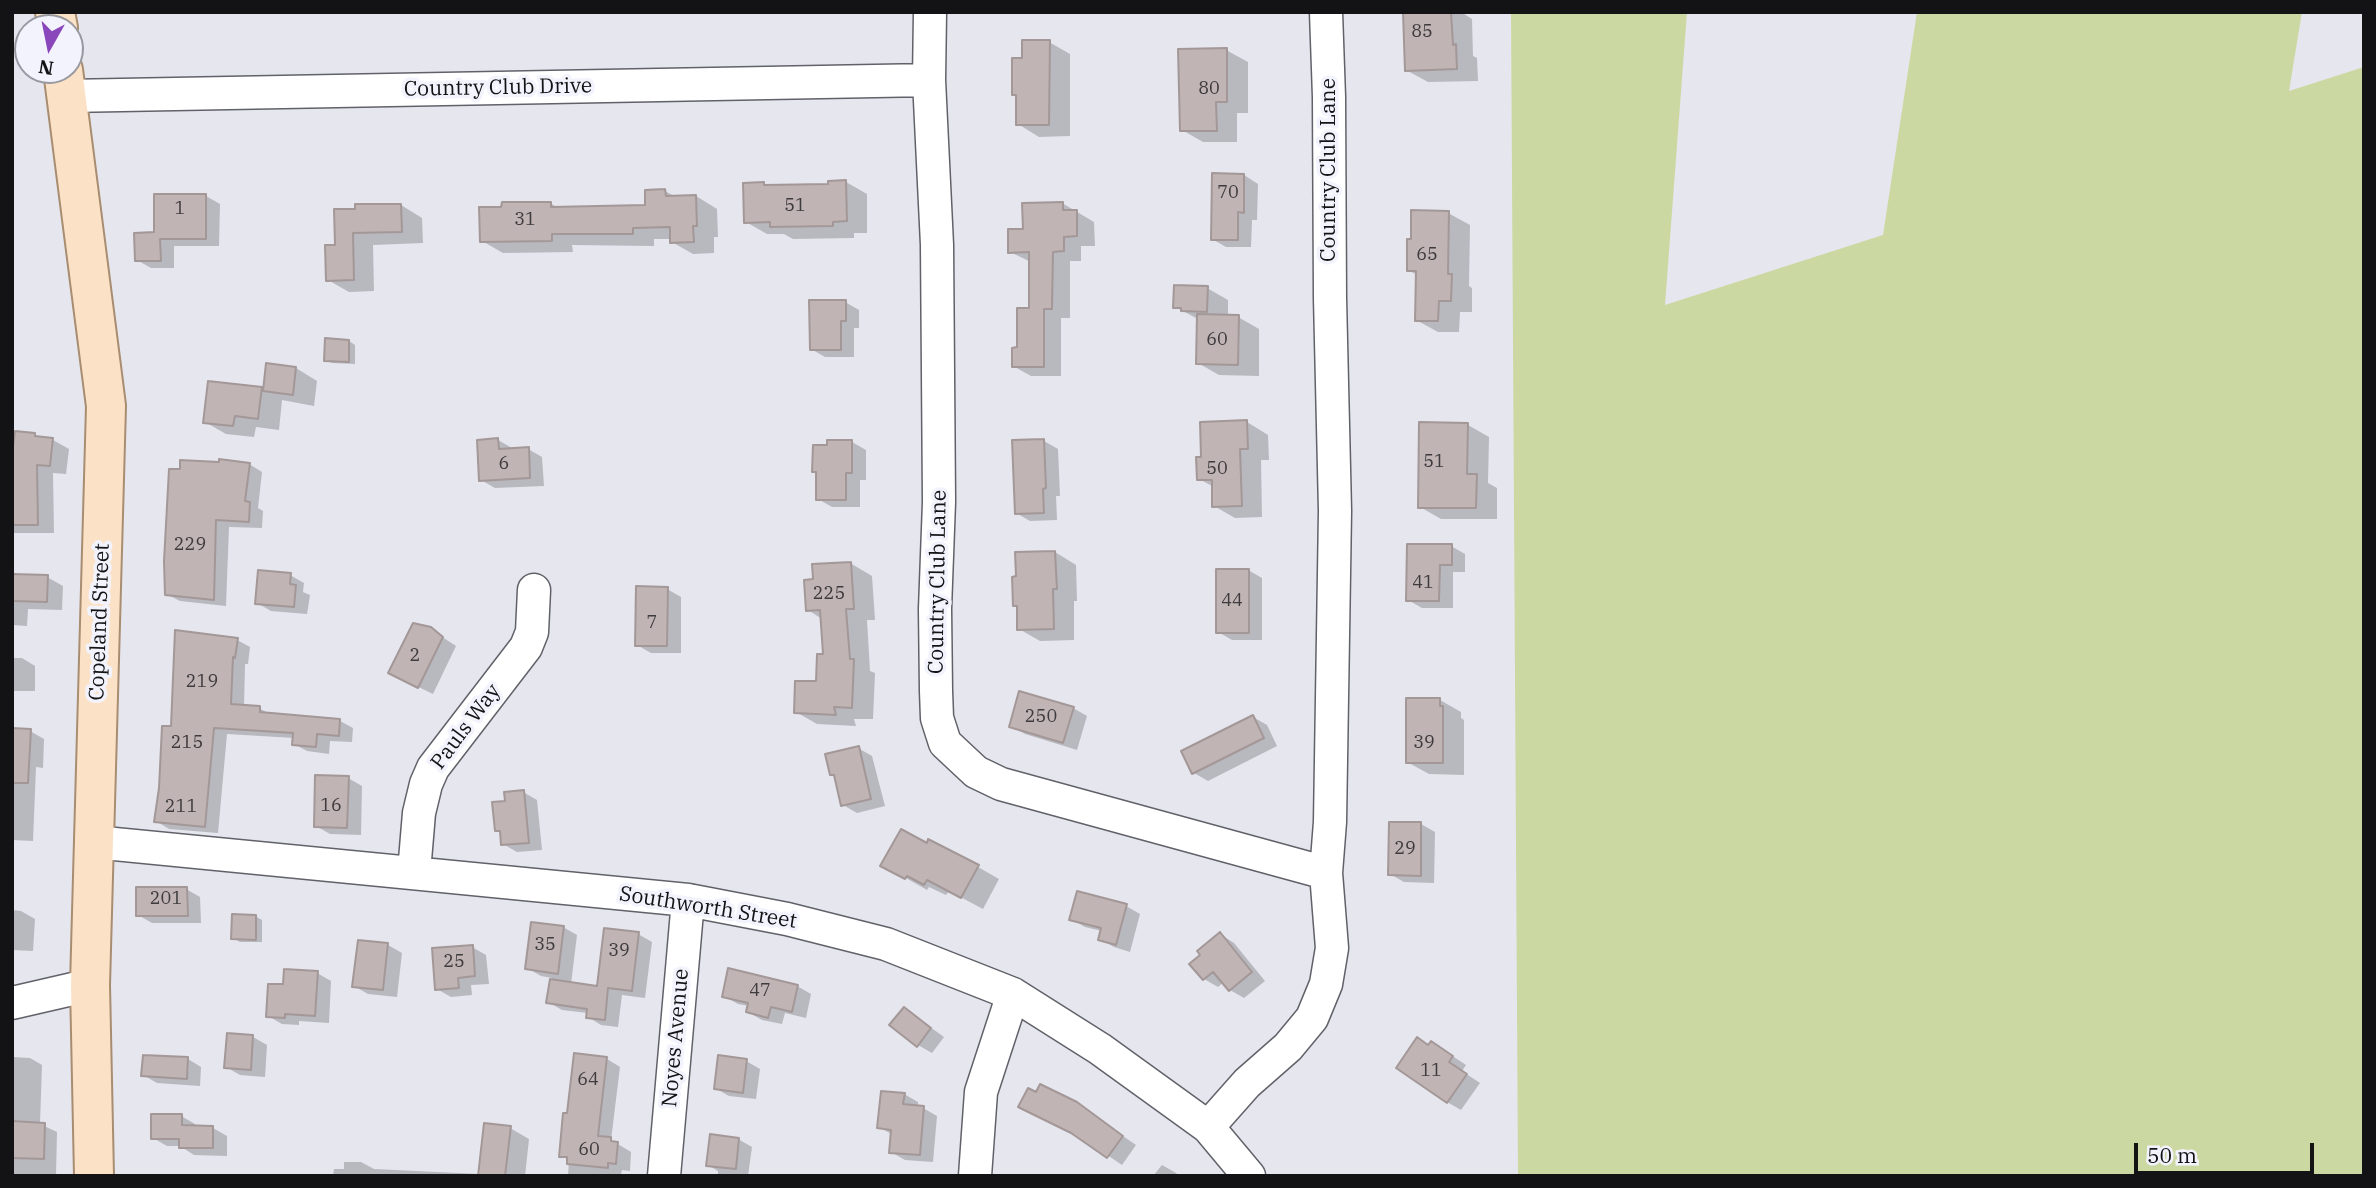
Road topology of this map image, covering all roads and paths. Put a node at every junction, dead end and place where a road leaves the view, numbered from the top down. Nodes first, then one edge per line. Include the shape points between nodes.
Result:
1 (930, 12) edge
2 (1326, 12) edge
3 (929, 80) junction
4 (84, 83) edge
5 (65, 84) edge
6 (534, 590) dead end
7 (94, 842) junction
8 (414, 872) junction
9 (1326, 873) junction
10 (688, 900) junction
11 (90, 985) junction
12 (1013, 994) junction
13 (12, 1003) edge
14 (1208, 1127) junction
15 (94, 1176) edge
16 (664, 1176) edge
17 (975, 1176) edge
18 (1249, 1176) edge

1 - 3 street, Country Club Lane
2 - 9 street, Country Club Lane via 1335,522 1331,822
3 - 4 street, Country Club Drive
3 - 9 street, Country Club Lane via 937,246 936,691 937,718 945,743 976,772 1001,784
5 - 7 main road, Copeland Street via 106,406
6 - 8 street, Pauls Way via 532,632 526,647 433,768 426,784
7 - 8 street, Southworth Street
7 - 11 main road, Copeland Street
8 - 10 street, Southworth Street
9 - 14 street, Country Club Lane via 1332,948 1320,1001 1300,1033
10 - 12 street, Southworth Street via 886,944
10 - 16 street, Noyes Avenue
11 - 13 street
11 - 15 main road, Copeland Street
12 - 14 street, Southworth Street via 1100,1049
12 - 17 street via 981,1092
14 - 18 street, Southworth Street

